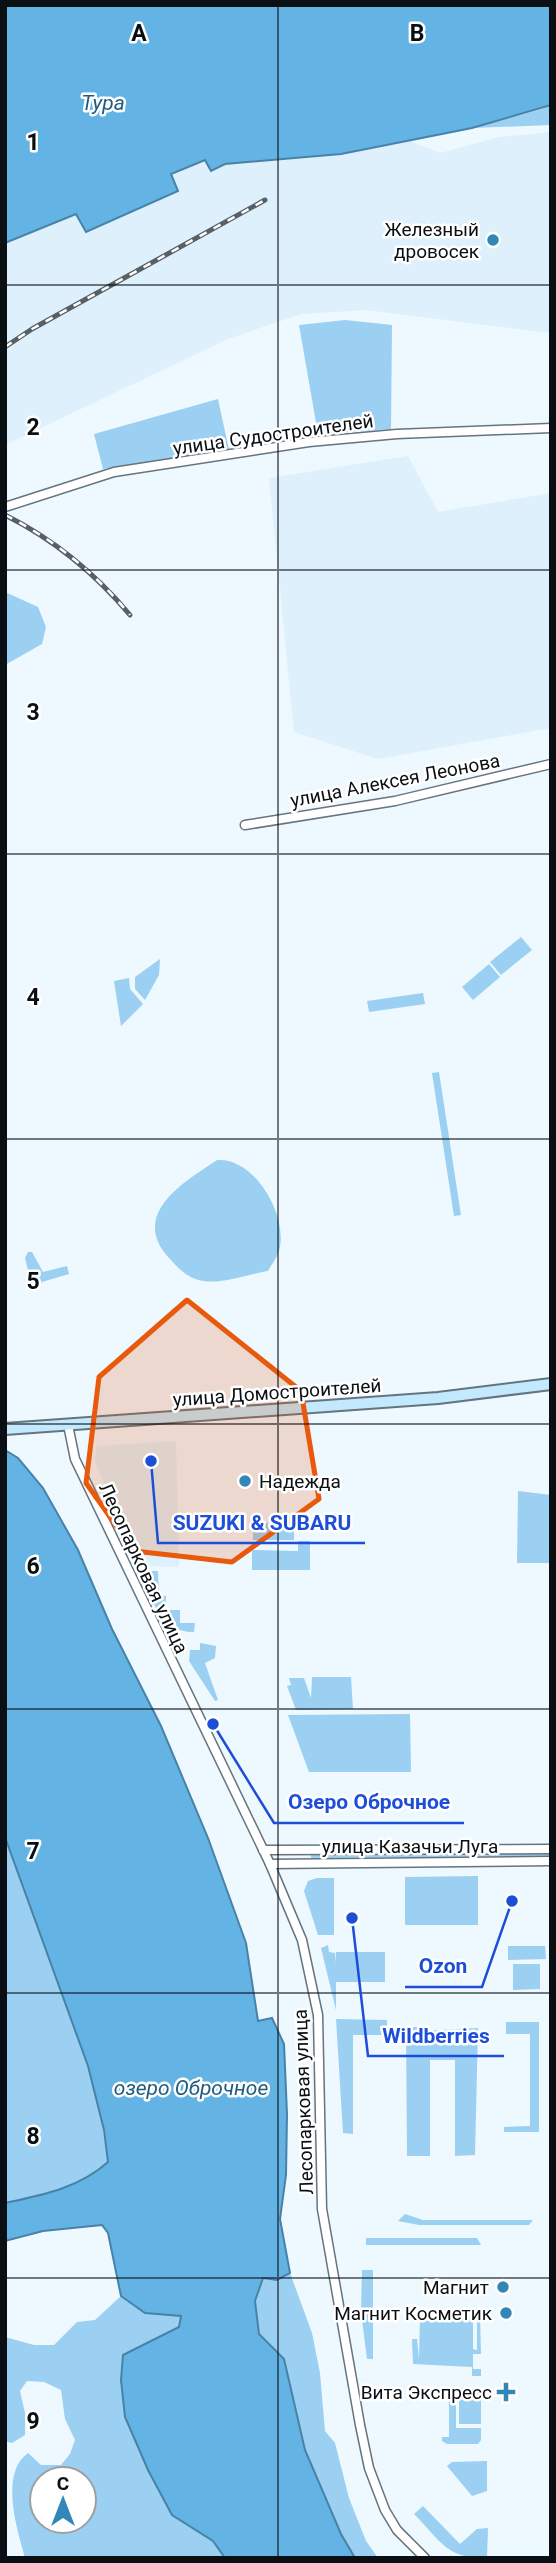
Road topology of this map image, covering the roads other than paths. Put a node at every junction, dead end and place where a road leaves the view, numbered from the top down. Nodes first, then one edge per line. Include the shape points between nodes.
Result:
1 (551, 428) edge
2 (5, 507) edge
3 (551, 764) edge
4 (245, 825) dead end
5 (551, 1384) edge
6 (68, 1425) junction
7 (5, 1429) edge
8 (551, 1849) edge
9 (263, 1850) junction
10 (551, 1861) edge
11 (270, 1864) junction
12 (425, 2558) edge

1 - 2 street, улица Судостроителей via 309,442 114,472
3 - 4 street, улица Алексея Леонова via 395,801
5 - 6 main road, улица Домостроителей via 438,1398
6 - 7 main road, улица Домостроителей
6 - 9 street, Лесопарковая улица via 75,1459
8 - 9 street, улица Казачьи Луга
9 - 11 street, Лесопарковая улица
10 - 11 street, улица Казачьи Луга
11 - 12 street, Лесопарковая улица via 302,1940 316,1998 322,2209 369,2468 397,2530

